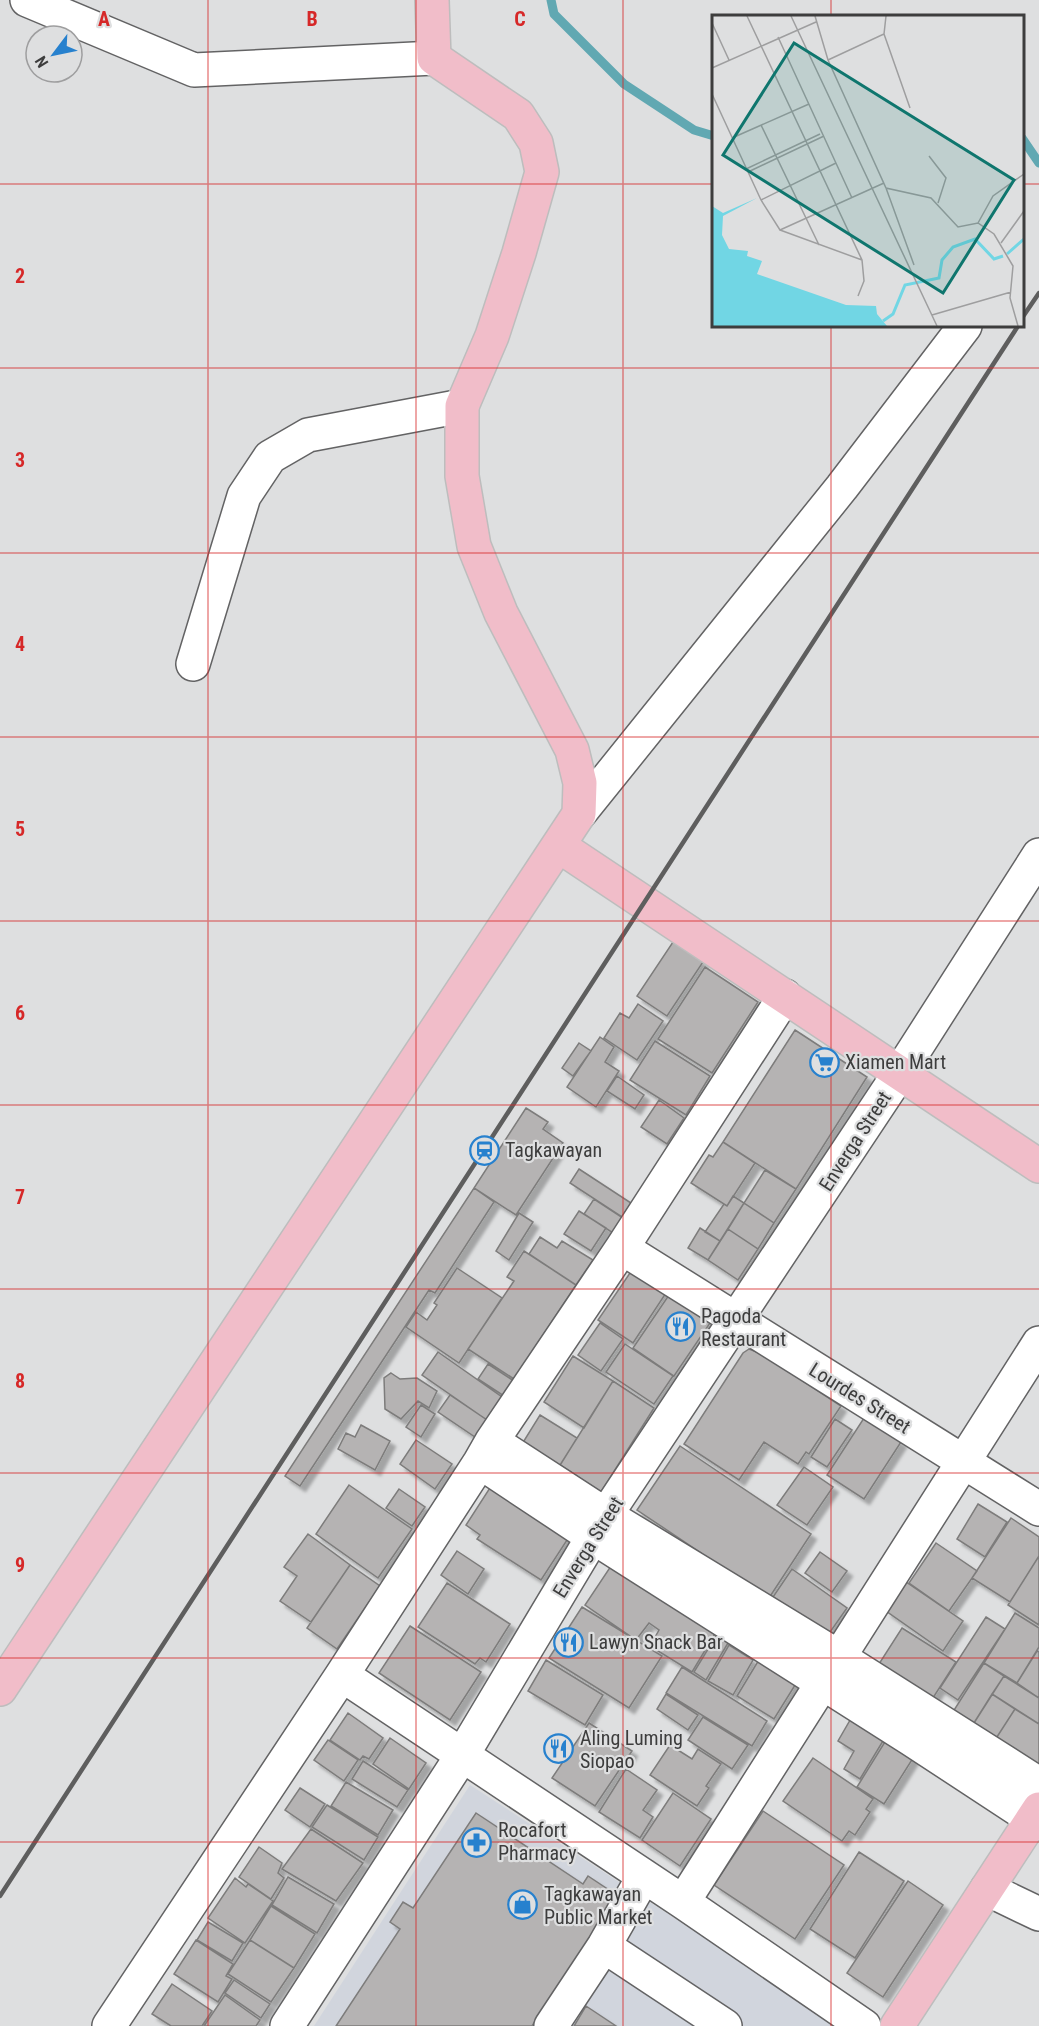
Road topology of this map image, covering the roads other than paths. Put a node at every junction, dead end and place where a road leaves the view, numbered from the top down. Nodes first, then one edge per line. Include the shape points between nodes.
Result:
1 (27, 0) edge
2 (432, 0) edge
3 (434, 58) junction
4 (964, 327) edge
5 (462, 406) junction
6 (193, 664) dead end
7 (579, 814) junction
8 (559, 846) junction
9 (1039, 855) edge
10 (785, 996) junction
11 (899, 1074) junction
12 (1039, 1166) edge
13 (622, 1248) junction
14 (736, 1321) junction
15 (1039, 1343) edge
16 (486, 1452) junction
17 (963, 1462) junction
18 (1039, 1509) edge
19 (599, 1526) junction
20 (831, 1670) junction
21 (342, 1675) junction
22 (0, 1689) edge
23 (919, 1726) junction
24 (463, 1754) junction
25 (1039, 1784) edge
26 (1037, 1817) edge
27 (644, 1876) junction
28 (987, 1889) junction
29 (683, 1902) junction
30 (1039, 1914) edge
31 (604, 1946) junction
32 (109, 2026) edge
33 (287, 2026) edge
34 (551, 2026) edge
35 (725, 2026) edge
36 (864, 2026) edge
37 (897, 2026) edge

1 - 3 street via 194,70
2 - 3 main road
3 - 5 main road via 518,115 536,143 542,172 492,336
4 - 7 street via 842,487
5 - 6 street via 308,435 270,457 244,496
5 - 7 main road via 462,476 474,546 501,613 572,750 580,783
7 - 8 main road
8 - 10 main road
8 - 22 main road
9 - 11 street, Enverga Street
10 - 11 main road
10 - 13 street
11 - 12 main road
11 - 14 street, Enverga Street
13 - 14 street, Lourdes Street
13 - 16 street
14 - 17 street, Lourdes Street
14 - 19 street, Enverga Street
15 - 17 street
16 - 19 street
16 - 21 street
17 - 18 street, Lourdes Street
17 - 20 street
19 - 20 street
19 - 24 street, Enverga Street
20 - 23 street
20 - 29 street
21 - 24 street
21 - 32 street
23 - 25 street
23 - 26 street
24 - 27 street
24 - 33 street, Enverga Street
26 - 28 main road
27 - 29 street
27 - 31 street
28 - 30 street
28 - 37 main road
29 - 36 street
31 - 34 street
31 - 35 street

